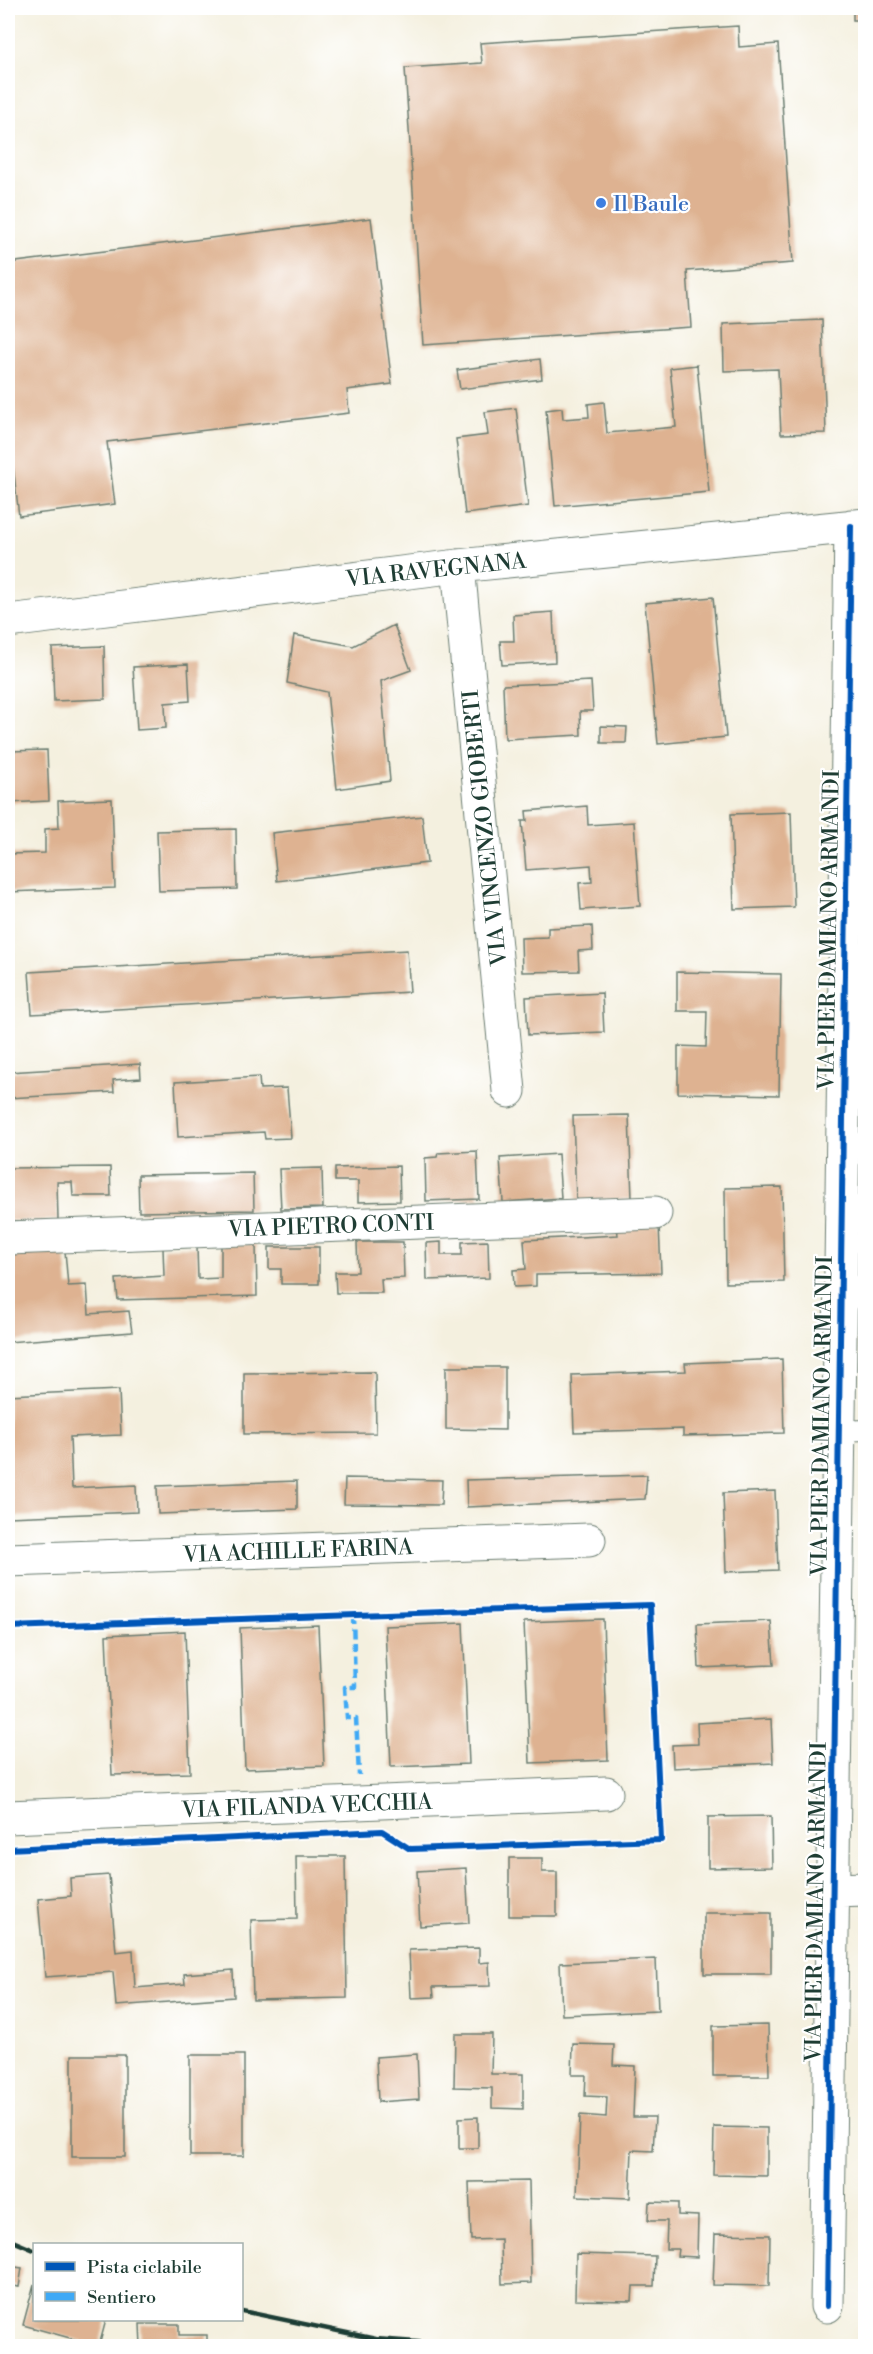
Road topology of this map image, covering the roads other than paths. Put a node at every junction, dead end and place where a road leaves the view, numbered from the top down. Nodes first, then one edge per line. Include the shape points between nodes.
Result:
1 (858, 525) edge
2 (458, 566) junction
3 (8, 621) edge
4 (855, 996) edge
5 (509, 1091) dead end
6 (656, 1213) dead end
7 (854, 1235) edge
8 (8, 1238) edge
9 (852, 1430) edge
10 (589, 1540) dead end
11 (8, 1560) edge
12 (606, 1793) dead end
13 (8, 1816) edge
14 (866, 1889) edge
15 (833, 1890) junction
16 (827, 2306) dead end

1 - 2 street, VIA RAVEGNANA
1 - 4 street, VIA PIER DAMIANO ARMANDI
2 - 3 street, VIA RAVEGNANA
2 - 5 street, VIA VINCENZO GIOBERTI
4 - 7 street, VIA PIER DAMIANO ARMANDI
6 - 8 street, VIA PIETRO CONTI
7 - 9 street, VIA PIER DAMIANO ARMANDI
9 - 15 street, VIA PIER DAMIANO ARMANDI
10 - 11 street, VIA ACHILLE FARINA
12 - 13 street, VIA FILANDA VECCHIA
14 - 15 street, VIA PIER DAMIANO ARMANDI
15 - 16 street, VIA PIER DAMIANO ARMANDI

